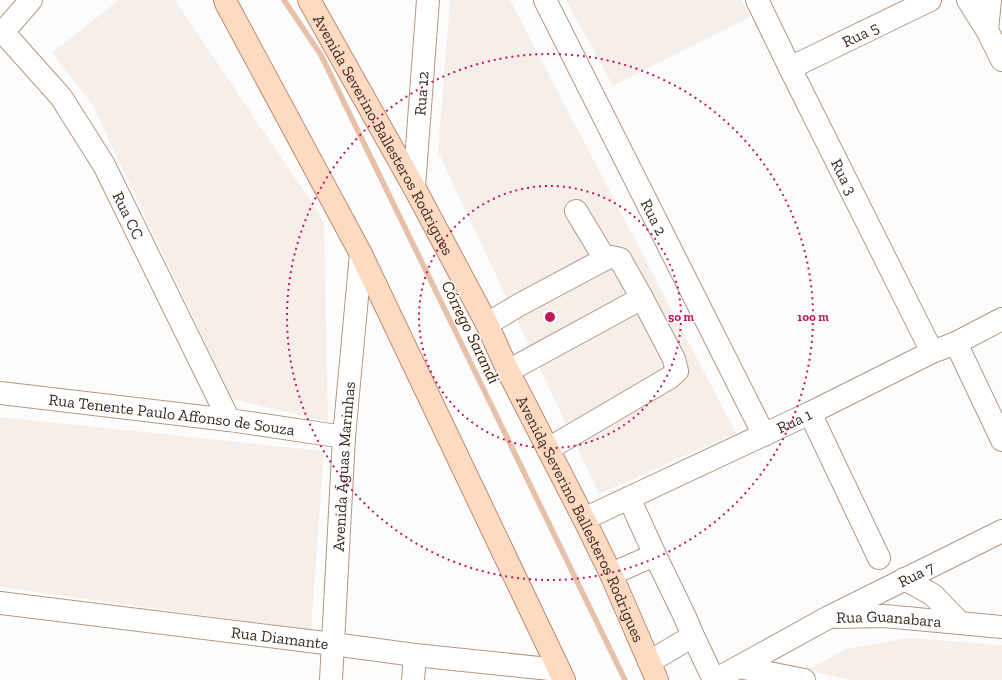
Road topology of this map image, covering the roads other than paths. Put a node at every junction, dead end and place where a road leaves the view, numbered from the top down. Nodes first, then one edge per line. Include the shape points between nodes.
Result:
1 (31, 0) edge
2 (309, 0) edge
3 (428, 0) edge
4 (545, 0) edge
5 (757, 0) edge
6 (930, 0) edge
7 (968, 0) edge
8 (990, 0) edge
9 (225, 1) edge
10 (987, 30) junction
11 (1, 31) edge
12 (1002, 60) edge
13 (790, 68) junction
14 (414, 187) junction
15 (576, 211) dead end
16 (361, 254) junction
17 (605, 259) junction
18 (642, 298) junction
19 (1002, 319) edge
20 (488, 324) junction
21 (956, 343) junction
22 (932, 352) junction
23 (508, 371) junction
24 (1, 392) edge
25 (810, 413) junction
26 (229, 420) junction
27 (764, 435) junction
28 (344, 437) junction
29 (1002, 440) edge
30 (548, 449) junction
31 (629, 498) junction
32 (584, 519) junction
33 (1002, 530) edge
34 (966, 548) junction
35 (655, 555) junction
36 (879, 558) dead end
37 (611, 574) junction
38 (904, 579) junction
39 (933, 595) junction
40 (0, 603) edge
41 (830, 617) junction
42 (960, 623) junction
43 (1002, 627) edge
44 (693, 636) junction
45 (333, 644) junction
46 (415, 655) junction
47 (739, 667) junction
48 (653, 671) edge
49 (561, 675) edge
50 (330, 680) edge
51 (413, 680) edge
52 (714, 680) edge
53 (804, 680) edge

1 - 11 street
2 - 14 main road, Avenida Severino Ballesteros Rodrigues
3 - 14 street, Rua 12
4 - 27 street, Rua 2
5 - 13 street, Rua 3
6 - 13 street, Rua 5
7 - 10 street
8 - 10 street
9 - 16 main road
10 - 12 street
11 - 26 street, Rua CC via 61,97 104,165
13 - 22 street, Rua 3
14 - 20 main road, Avenida Severino Ballesteros Rodrigues
15 - 17 street
16 - 28 street, Avenida Águas Marinhas
16 - 49 main road
17 - 18 street via 620,259
17 - 20 street
18 - 23 street
18 - 30 street via 674,359 676,371 669,378
19 - 21 street, Rua 1
20 - 23 main road, Avenida Severino Ballesteros Rodrigues
21 - 22 street, Rua 1
21 - 29 street
22 - 25 street, Rua 1
23 - 30 main road, Avenida Severino Ballesteros Rodrigues
24 - 26 street, Rua Tenente Paulo Affonso de Souza
25 - 27 street, Rua 1
25 - 36 street
26 - 28 street, Rua Tenente Paulo Affonso de Souza
27 - 31 street, Rua 1
28 - 45 street, Avenida Águas Marinhas
30 - 32 main road, Avenida Severino Ballesteros Rodrigues
31 - 32 street, Rua 1
31 - 35 street
32 - 37 main road, Avenida Severino Ballesteros Rodrigues
33 - 34 street, Rua 7
34 - 38 street, Rua 7
34 - 39 street via 947,562 936,575
35 - 37 street
35 - 44 street
37 - 48 main road, Avenida Severino Ballesteros Rodrigues
38 - 39 street, Rua Guanabara
38 - 41 street, Rua 7
39 - 42 street, Rua Guanabara
40 - 45 street, Rua Diamante
41 - 42 street, Rua Guanabara via 883,616
41 - 47 street, Rua Guanabara
42 - 43 street, Rua Guanabara
44 - 48 street
44 - 52 street
45 - 46 street, Rua Diamante
45 - 50 street, Avenida Águas Marinhas
46 - 49 street, Rua Diamante
46 - 51 street
47 - 52 street, Rua Guanabara
47 - 53 street

